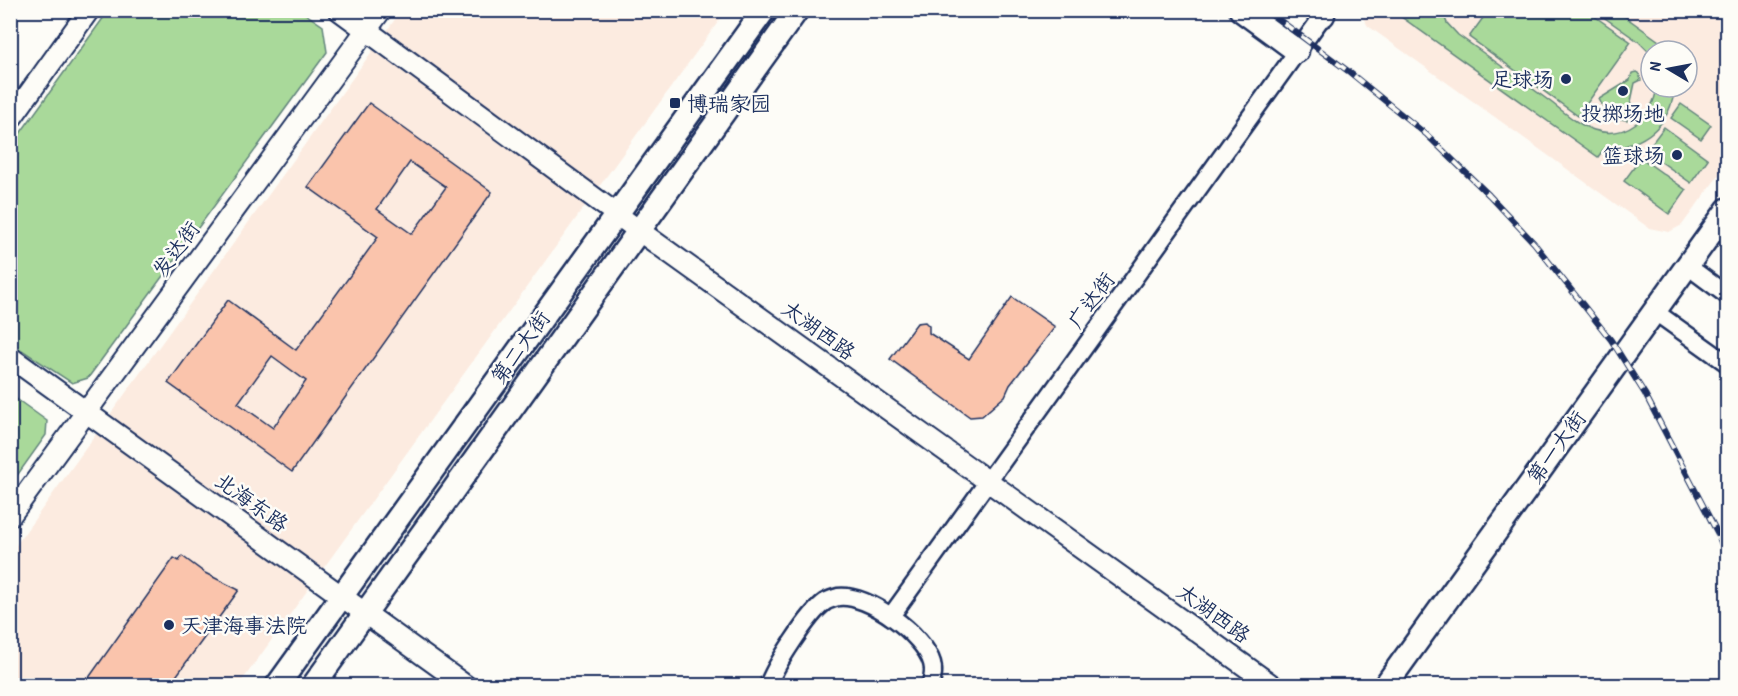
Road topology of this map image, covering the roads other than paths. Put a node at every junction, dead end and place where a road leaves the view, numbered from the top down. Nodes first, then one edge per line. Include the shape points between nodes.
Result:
1 (89, 10) edge
2 (339, 10) edge
3 (764, 10) edge
4 (797, 10) edge
5 (1241, 10) edge
6 (1322, 12) edge
7 (373, 22) edge
8 (1296, 51) junction
9 (10, 120) edge
10 (619, 209) junction
11 (1728, 209) edge
12 (641, 226) junction
13 (1728, 231) edge
14 (1697, 273) junction
15 (1728, 296) edge
16 (1659, 315) junction
17 (10, 357) edge
18 (1728, 364) edge
19 (86, 411) junction
20 (992, 478) junction
21 (10, 516) edge
22 (341, 596) junction
23 (365, 613) junction
24 (891, 616) junction
25 (277, 686) edge
26 (314, 686) edge
27 (466, 686) edge
28 (768, 686) edge
29 (930, 686) edge
30 (1273, 686) edge
31 (1288, 686) edge
32 (1384, 686) edge
33 (1398, 686) edge

1 - 9 street
2 - 7 street, 太湖西路
3 - 10 main road, 第二大街
4 - 12 main road, 第二大街
5 - 8 main road
6 - 8 street, 广达街
7 - 10 street, 太湖西路
7 - 19 street, 发达街
8 - 20 street, 广达街
10 - 12 street, 太湖西路
10 - 22 main road, 第二大街
11 - 16 main road, 第一大街
12 - 20 street, 太湖西路
12 - 23 main road, 第二大街
13 - 14 main road, 第一大街
14 - 15 street
14 - 16 main road, 第一大街
16 - 18 street
16 - 32 main road, 第一大街
16 - 33 main road, 第一大街
17 - 19 street, 北海东路
19 - 21 street, 发达街
19 - 22 street, 北海东路
20 - 24 street, 广达街
20 - 30 street, 太湖西路
20 - 31 street, 太湖西路
22 - 23 street, 北海东路
22 - 25 main road, 第二大街
23 - 26 main road, 第二大街
23 - 27 street, 北海东路
24 - 28 street via 851,597 825,602 776,667
24 - 29 street via 926,650 932,663

